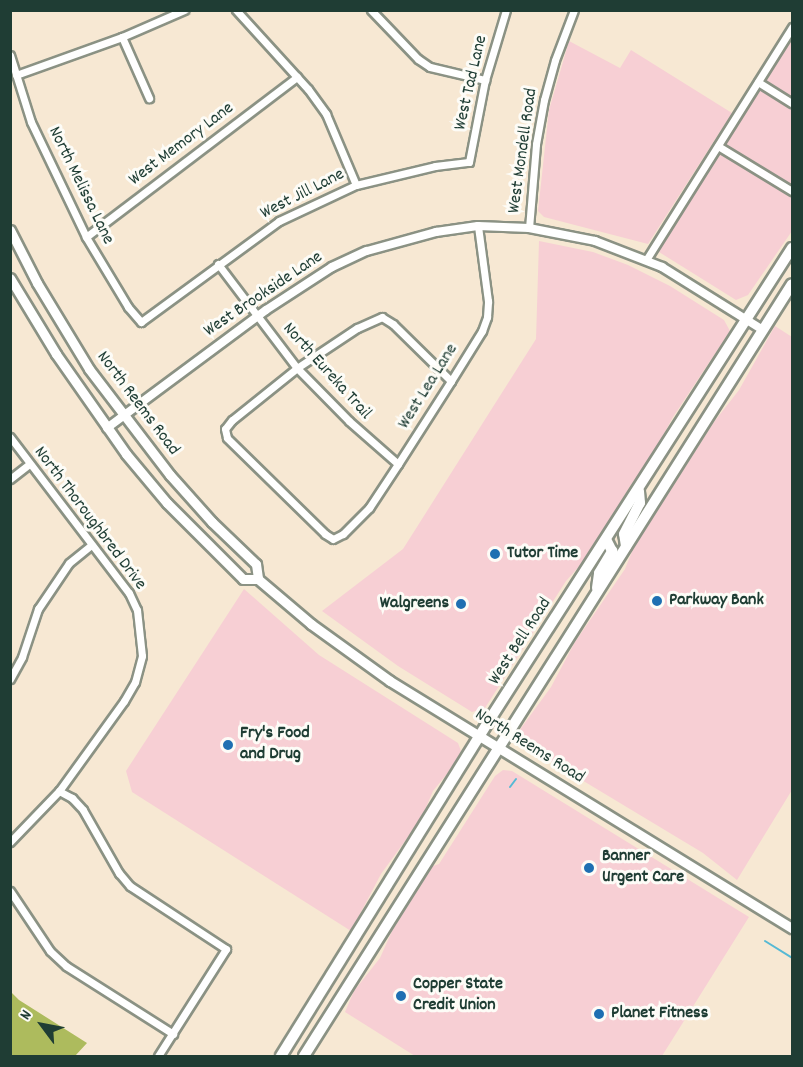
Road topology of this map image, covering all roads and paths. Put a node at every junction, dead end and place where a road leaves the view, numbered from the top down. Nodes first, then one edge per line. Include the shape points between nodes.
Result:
1 (184, 10) edge
2 (236, 10) edge
3 (371, 10) edge
4 (506, 10) edge
5 (574, 10) edge
6 (792, 27) edge
7 (122, 37) junction
8 (10, 55) edge
9 (16, 75) junction
10 (297, 77) junction
11 (485, 80) junction
12 (758, 82) junction
13 (149, 98) dead end
14 (792, 103) edge
15 (718, 146) junction
16 (469, 162) joint
17 (356, 184) junction
18 (792, 191) edge
19 (478, 226) junction
20 (529, 228) junction
21 (10, 230) edge
22 (86, 237) junction
23 (792, 248) edge
24 (646, 260) junction
25 (218, 264) junction
26 (10, 278) edge
27 (792, 284) edge
28 (257, 316) junction
29 (747, 320) junction
30 (141, 322) joint
31 (763, 330) junction
32 (297, 368) junction
33 (451, 381) junction
34 (123, 417) junction
35 (107, 428) junction
36 (10, 437) edge
37 (29, 464) junction
38 (398, 464) junction
39 (10, 479) edge
40 (639, 490) junction
41 (607, 541) junction
42 (91, 545) junction
43 (626, 546) junction
44 (258, 579) junction
45 (597, 592) junction
46 (10, 679) edge
47 (480, 736) junction
48 (499, 748) junction
49 (59, 791) junction
50 (10, 842) edge
51 (10, 891) edge
52 (361, 928) junction
53 (792, 928) edge
54 (378, 939) junction
55 (173, 1034) junction
56 (158, 1056) edge
57 (281, 1056) edge
58 (304, 1056) edge

1 - 7 street
2 - 10 street
3 - 11 street via 430,67
4 - 11 street, West Tad Lane
5 - 20 street, West Mondell Road via 544,100
6 - 12 street
7 - 9 street
7 - 13 street
8 - 9 street, North Melissa Lane
9 - 22 street, North Melissa Lane via 31,122
10 - 17 street via 326,114
10 - 22 street, West Memory Lane
11 - 16 street, West Tad Lane
12 - 14 street
12 - 15 street
15 - 18 street
15 - 24 street
16 - 17 street, West Jill Lane via 435,165
17 - 25 street, West Jill Lane via 279,221
19 - 20 street, West Brookside Lane
19 - 28 street, West Brookside Lane via 406,238 367,251 332,267
19 - 33 street, West Lea Lane via 487,317
20 - 24 street, West Brookside Lane via 596,241
21 - 34 main road, North Reems Road via 42,292
22 - 30 street, North Melissa Lane
23 - 29 main road, West Bell Road
24 - 29 street, West Brookside Lane
25 - 28 street, North Eureka Trail
25 - 30 street, West Jill Lane
26 - 35 main road, North Reems Road
27 - 31 main road, West Bell Road
28 - 32 street, North Eureka Trail
28 - 34 street, West Brookside Lane
29 - 31 street, West Brookside Lane
29 - 40 main road, West Bell Road
31 - 43 main road, West Bell Road
32 - 33 street via 357,328 382,317
32 - 38 street, North Eureka Trail
32 - 38 street, West Lea Lane via 225,429 227,438 274,486 333,539 369,508
33 - 38 street, West Lea Lane
34 - 35 street, West Brookside Lane
34 - 44 main road, North Reems Road via 194,502 256,564
35 - 44 main road, North Reems Road via 167,503 212,549 243,579
36 - 37 street, North Thoroughbred Drive
37 - 39 street
37 - 42 street, North Thoroughbred Drive
40 - 41 main road, West Bell Road
40 - 43 main road via 640,503 624,534
41 - 45 main road via 612,551 599,573
41 - 47 main road, West Bell Road
42 - 46 street via 69,563 38,609
42 - 49 street, North Thoroughbred Drive via 129,593 137,610 142,656 135,682 124,701
43 - 45 main road, West Bell Road
44 - 47 main road, North Reems Road via 372,669
45 - 48 main road, West Bell Road
47 - 48 main road, North Reems Road
47 - 52 main road, West Bell Road
48 - 53 main road, North Reems Road
48 - 54 main road, West Bell Road
49 - 50 street
49 - 55 street via 83,810 130,886 226,949
51 - 55 street via 50,951 66,966
52 - 54 main road
52 - 57 main road, West Bell Road
54 - 58 main road, West Bell Road
55 - 56 street

